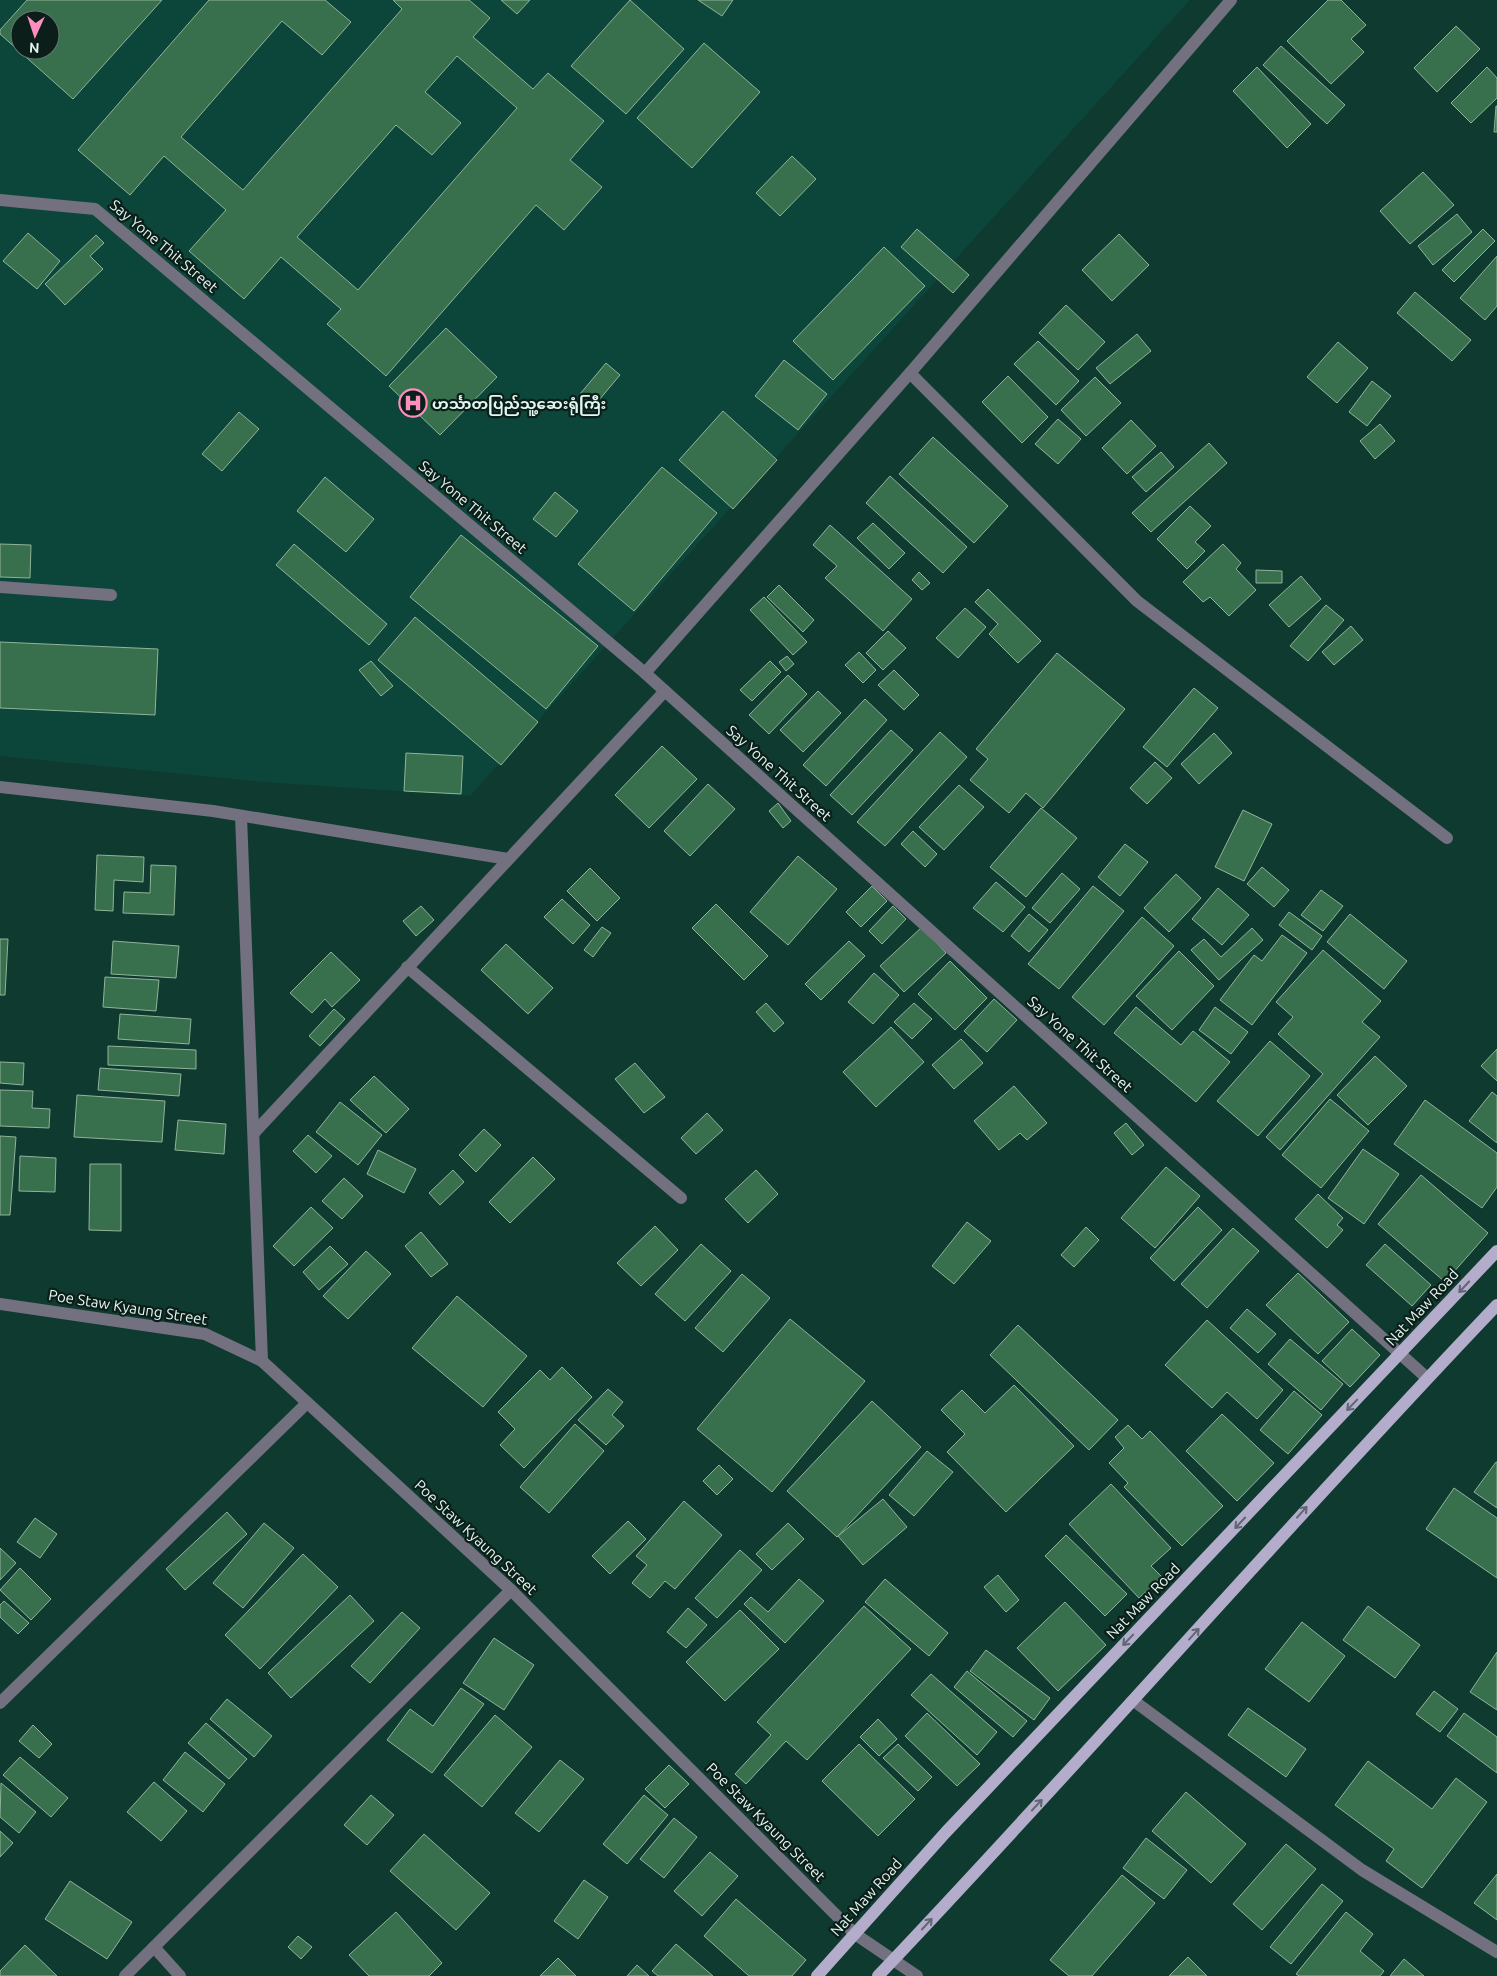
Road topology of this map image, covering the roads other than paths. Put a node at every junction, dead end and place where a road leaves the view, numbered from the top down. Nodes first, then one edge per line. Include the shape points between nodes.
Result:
1 (1231, 0) edge
2 (0, 200) edge
3 (910, 373) junction
4 (0, 587) edge
5 (111, 595) dead end
6 (644, 672) junction
7 (665, 691) junction
8 (0, 787) edge
9 (241, 816) junction
10 (1447, 838) dead end
11 (508, 859) junction
12 (407, 967) junction
13 (254, 1133) junction
14 (680, 1198) dead end
15 (1497, 1251) edge
16 (0, 1304) edge
17 (1497, 1305) edge
18 (1400, 1354) junction
19 (262, 1361) junction
20 (1427, 1378) junction
21 (306, 1404) junction
22 (511, 1590) junction
23 (1134, 1701) junction
24 (0, 1703) edge
25 (855, 1934) junction
26 (154, 1947) junction
27 (1497, 1952) edge
28 (894, 1960) junction
29 (125, 1976) edge
30 (180, 1976) edge
31 (817, 1976) edge
32 (878, 1976) edge
33 (917, 1976) edge

1 - 3 street
2 - 6 street, Say Yone Thit Street via 95,209
3 - 6 street
3 - 10 street via 1137,601
4 - 5 street
6 - 7 street, Say Yone Thit Street
7 - 11 street
7 - 18 street, Say Yone Thit Street
8 - 9 street
9 - 11 street
9 - 13 street
11 - 12 street
12 - 13 street
12 - 14 street
13 - 19 street
15 -> 18 main road, Nat Maw Road
16 - 19 street, Poe Staw Kyaung Street via 205,1334
17 - 20 main road
18 - 20 street, Say Yone Thit Street
18 -> 25 main road, Nat Maw Road via 946,1832
19 - 21 street, Poe Staw Kyaung Street
23 -> 20 main road
21 - 22 street, Poe Staw Kyaung Street
21 - 24 street
22 - 25 street, Poe Staw Kyaung Street
22 - 26 street
23 - 27 street via 1362,1870
28 -> 23 main road
25 - 28 street, Poe Staw Kyaung Street
25 - 31 main road, Nat Maw Road
26 - 29 street
26 - 30 street
28 - 32 main road
28 - 33 street, Poe Staw Kyaung Street

